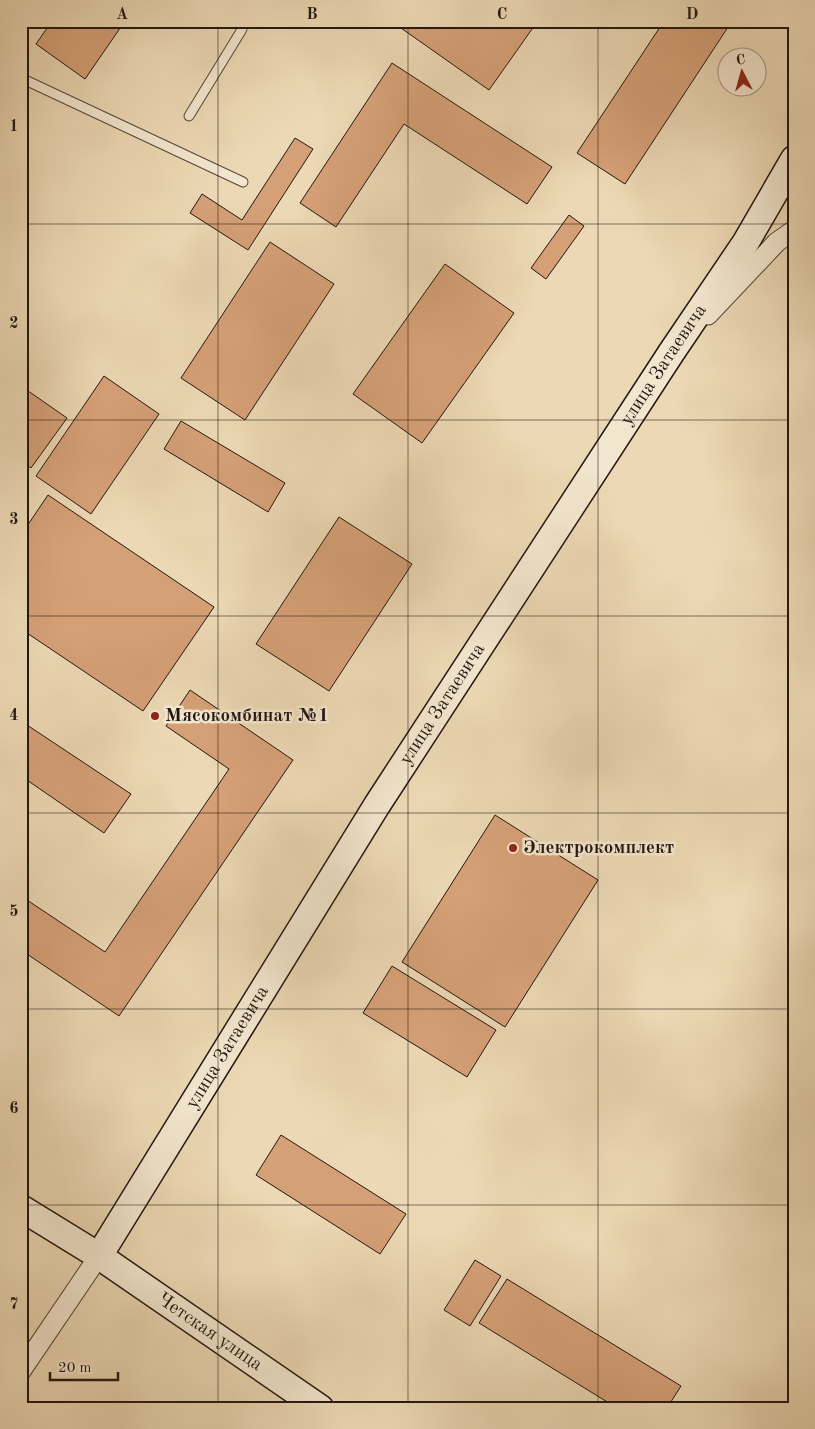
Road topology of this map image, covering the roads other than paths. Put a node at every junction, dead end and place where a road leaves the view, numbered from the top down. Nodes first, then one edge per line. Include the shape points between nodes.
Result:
1 (245, 21) edge
2 (21, 71) edge
3 (188, 116) dead end
4 (794, 158) edge
5 (243, 182) dead end
6 (794, 230) edge
7 (670, 353) junction
8 (21, 1208) edge
9 (99, 1256) junction
10 (21, 1371) edge
11 (320, 1408) edge

1 - 3 lane
2 - 5 lane via 23,79
4 - 7 street, улица Затаевича via 746,242
6 - 7 street via 778,242
7 - 9 street, улица Затаевича via 377,805
8 - 9 street, Четская улица
9 - 10 street
9 - 11 street, Четская улица

